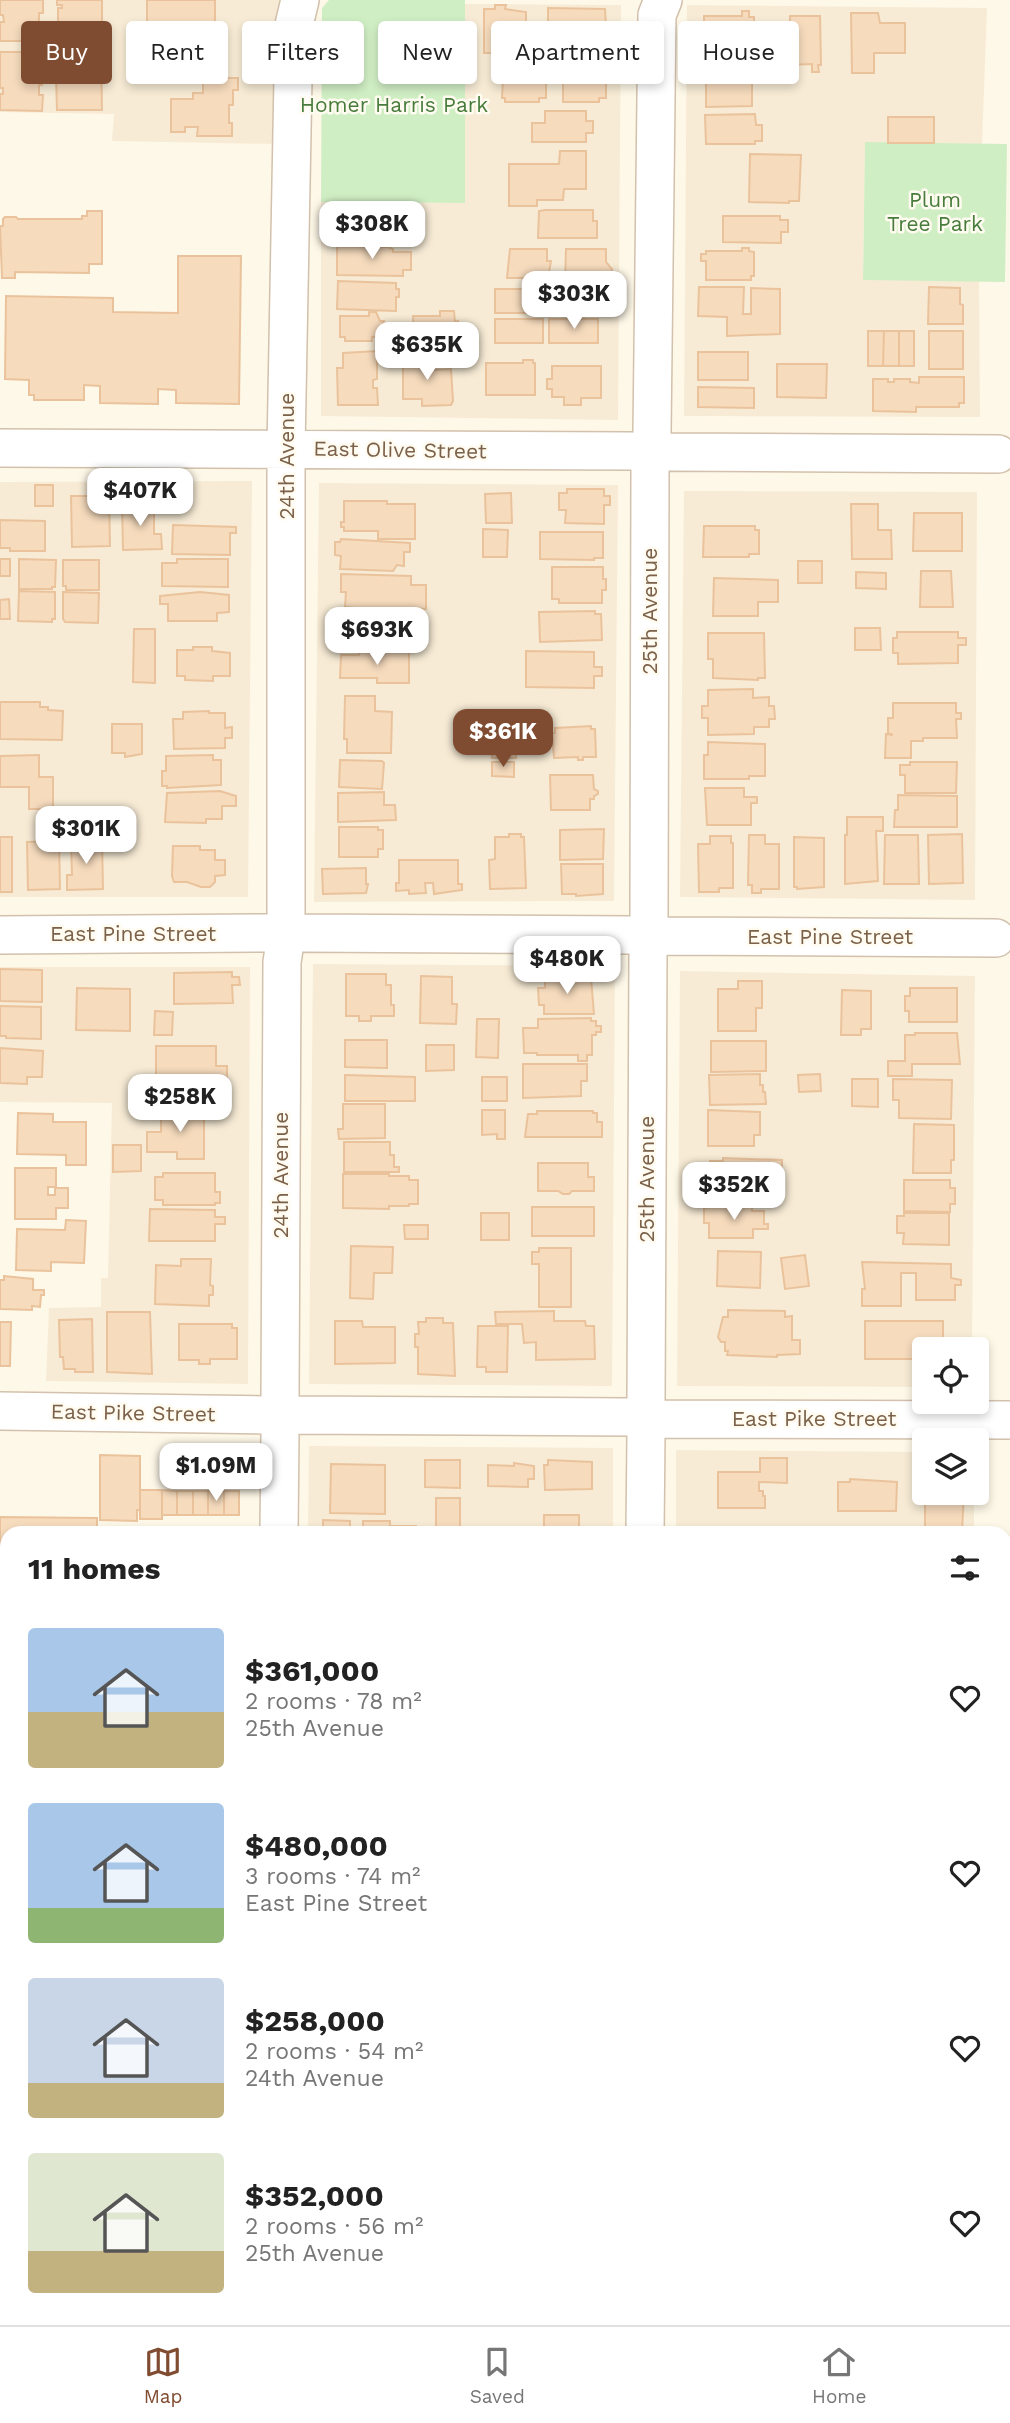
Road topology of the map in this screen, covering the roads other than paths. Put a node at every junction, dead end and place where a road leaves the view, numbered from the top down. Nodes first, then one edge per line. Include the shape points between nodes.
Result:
1 (300, 0) edge
2 (663, 0) edge
3 (0, 449) edge
4 (286, 449) junction
5 (651, 452) junction
6 (1006, 455) edge
7 (285, 932) junction
8 (0, 935) edge
9 (648, 936) junction
10 (1005, 939) edge
11 (0, 1411) edge
12 (280, 1416) junction
13 (646, 1419) junction
14 (1010, 1420) edge
15 (279, 1526) edge
16 (645, 1526) edge

1 - 4 street, 24th Avenue via 294,25
2 - 5 street, 25th Avenue via 657,15
3 - 4 street, East Olive Street
4 - 5 street, East Olive Street
4 - 7 street, 24th Avenue
5 - 6 street, East Olive Street
5 - 9 street, 25th Avenue
7 - 8 street, East Pine Street
7 - 9 street, East Pine Street
7 - 12 street, 24th Avenue
9 - 10 street, East Pine Street
9 - 13 street, 25th Avenue
11 - 12 street, East Pike Street
12 - 13 street, East Pike Street
12 - 15 street, 24th Avenue
13 - 14 street, East Pike Street
13 - 16 street, 25th Avenue

